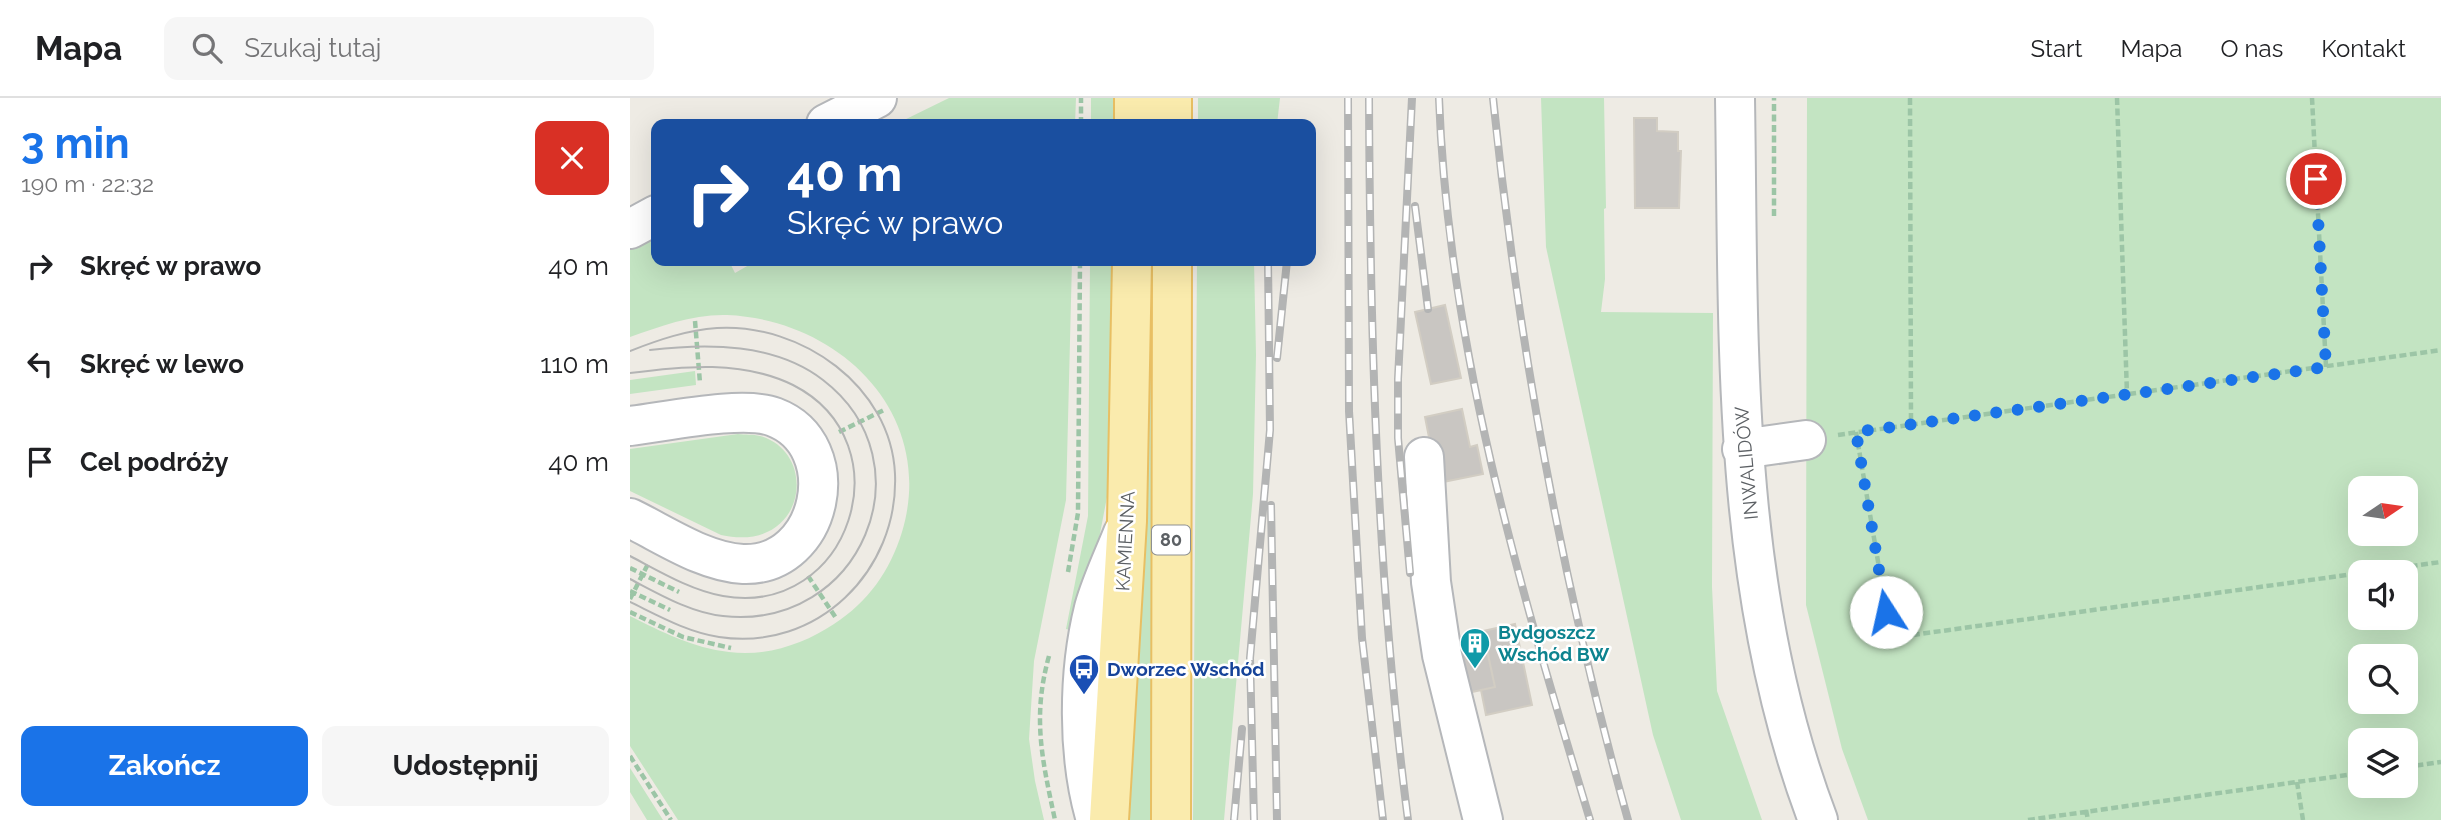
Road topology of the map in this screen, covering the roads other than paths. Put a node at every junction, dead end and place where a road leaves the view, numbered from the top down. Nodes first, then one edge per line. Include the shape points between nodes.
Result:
1 (877, 98) edge
2 (1134, 98) edge
3 (1172, 98) edge
4 (1735, 98) edge
5 (836, 119) edge
6 (1134, 119) edge
7 (1172, 119) edge
8 (651, 218) edge
9 (630, 229) edge
10 (1132, 266) edge
11 (1172, 266) edge
12 (630, 426) edge
13 (1806, 440) dead end
14 (1742, 449) junction
15 (1424, 457) dead end
16 (630, 518) edge
17 (1127, 521) junction
18 (1096, 820) edge
19 (1109, 820) edge
20 (1171, 820) edge
21 (1483, 820) edge
22 (1818, 820) edge

1 - 5 street
2 - 6 main road
3 - 7 main road
4 - 14 street, INWALIDÓW
8 - 9 street
10 - 17 main road, KAMIENNA / 80
11 - 20 main road, 80
12 - 16 street via 738,413 774,417 800,435 812,452 819,500 804,534 779,555 745,564 710,557
13 - 14 street
14 - 22 street, INWALIDÓW via 1769,654 1788,733
15 - 21 street via 1431,582 1442,655
17 - 18 street via 1094,606 1083,669 1085,768
17 - 19 main road, KAMIENNA / 80

